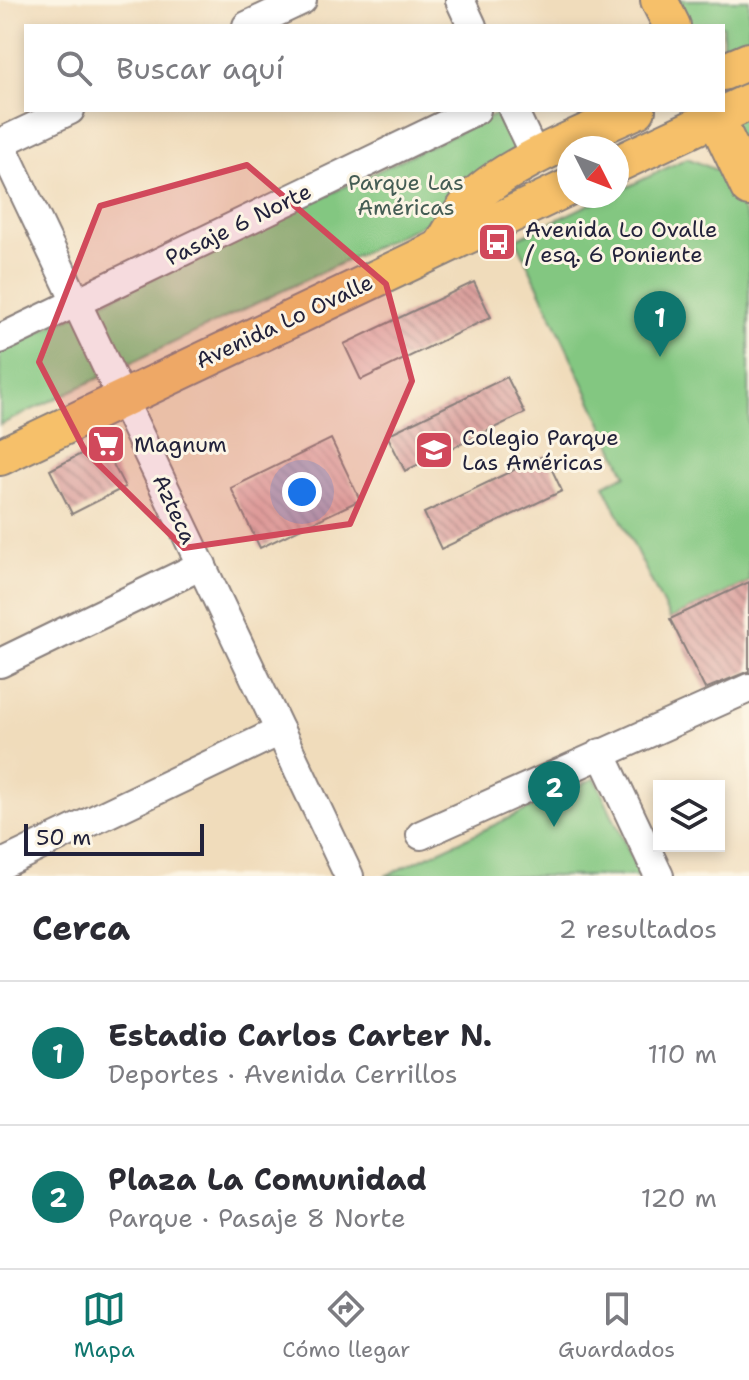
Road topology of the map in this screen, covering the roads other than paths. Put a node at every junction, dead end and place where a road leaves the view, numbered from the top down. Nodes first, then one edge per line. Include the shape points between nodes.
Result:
1 (302, 0) edge
2 (460, 0) edge
3 (659, 0) edge
4 (251, 24) edge
5 (471, 24) edge
6 (671, 24) edge
7 (749, 61) edge
8 (725, 71) edge
9 (749, 102) edge
10 (725, 110) edge
11 (66, 112) edge
12 (472, 112) edge
13 (514, 112) edge
14 (633, 112) edge
15 (714, 114) edge
16 (0, 143) edge
17 (536, 158) junction
18 (629, 158) edge
19 (749, 188) edge
20 (557, 193) edge
21 (441, 247) junction
22 (77, 302) junction
23 (0, 339) edge
24 (123, 398) junction
25 (0, 457) edge
26 (202, 565) junction
27 (0, 663) edge
28 (749, 688) edge
29 (280, 731) junction
30 (601, 753) junction
31 (421, 835) dead end
32 (0, 865) edge
33 (349, 876) edge
34 (659, 876) edge

1 - 4 street
2 - 5 street
3 - 6 main road
7 - 8 main road
9 - 10 main road
11 - 16 street
12 - 22 street, Pasaje 6 Norte
13 - 17 street
14 - 17 main road
15 - 18 main road
15 - 19 main road
16 - 22 street, Azteca
17 - 21 main road via 490,183 469,203
20 - 21 main road, Avenida Lo Ovalle
21 - 24 main road, Avenida Lo Ovalle
22 - 23 street, Pasaje 6 Norte
22 - 24 street, Azteca
24 - 25 main road, Avenida Lo Ovalle
24 - 26 street, Azteca
26 - 27 street
26 - 29 street, Azteca
28 - 30 street
29 - 32 street
29 - 33 street, Azteca
30 - 31 street
30 - 34 street

